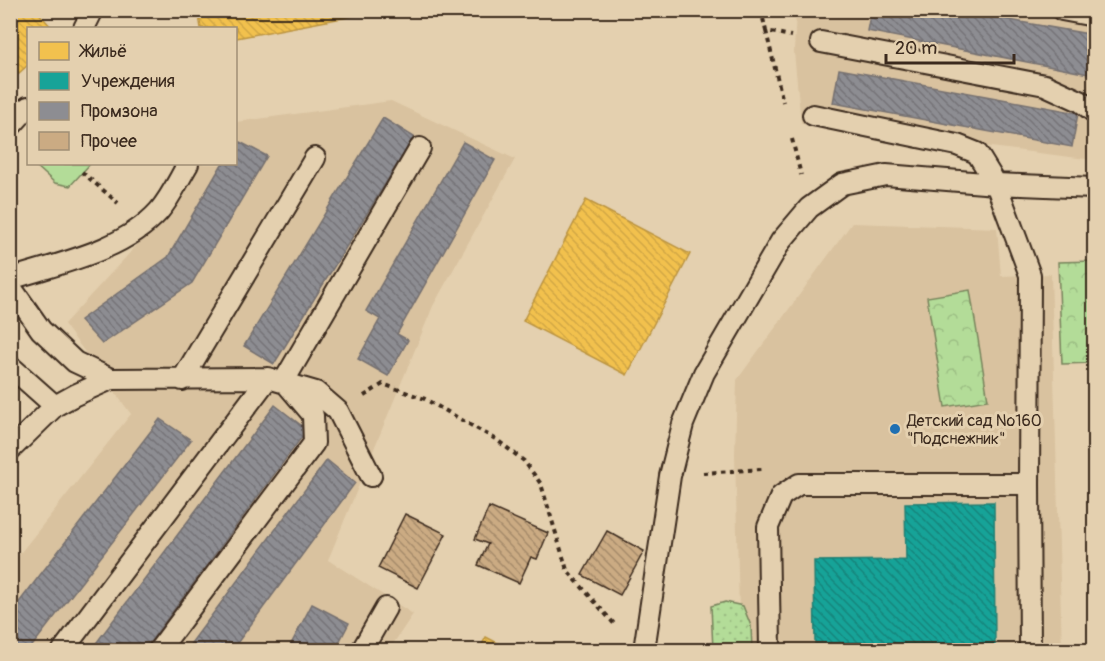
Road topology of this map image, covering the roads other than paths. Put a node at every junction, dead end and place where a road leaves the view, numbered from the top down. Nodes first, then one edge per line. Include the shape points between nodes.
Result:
1 (93, 10) edge
2 (1062, 10) edge
3 (1095, 16) edge
4 (84, 27) edge
5 (821, 42) road end
6 (27, 108) edge
7 (1095, 112) edge
8 (813, 115) dead end
9 (10, 127) edge
10 (420, 148) dead end
11 (315, 158) dead end
12 (187, 165) edge
13 (996, 184) junction
14 (1095, 188) edge
15 (10, 279) edge
16 (10, 286) edge
17 (10, 366) edge
18 (111, 380) junction
19 (182, 380) junction
20 (276, 380) junction
21 (55, 406) junction
22 (10, 450) edge
23 (371, 476) dead end
24 (1029, 484) junction
25 (386, 608) dead end
26 (644, 650) edge
27 (63, 651) edge
28 (159, 651) edge
29 (362, 651) edge
30 (770, 651) edge
31 (1030, 651) edge

1 - 4 lane
2 - 3 lane
5 - 7 lane via 1045,85
6 - 9 lane
8 - 13 lane via 957,145 976,153
10 - 20 lane
11 - 19 lane
12 - 15 lane via 160,209 116,244
13 - 14 lane
13 - 24 lane via 1030,275
13 - 26 lane via 886,175 842,184 809,208 781,241 704,373 682,424 670,476
16 - 18 lane via 42,330 75,362
17 - 21 lane
18 - 19 lane
18 - 21 lane
19 - 20 lane
20 - 23 lane via 316,392 338,411
20 - 27 lane
20 - 28 lane via 313,415 314,443
21 - 22 lane
24 - 30 lane via 799,484 781,496 768,527
24 - 31 lane
25 - 29 lane

